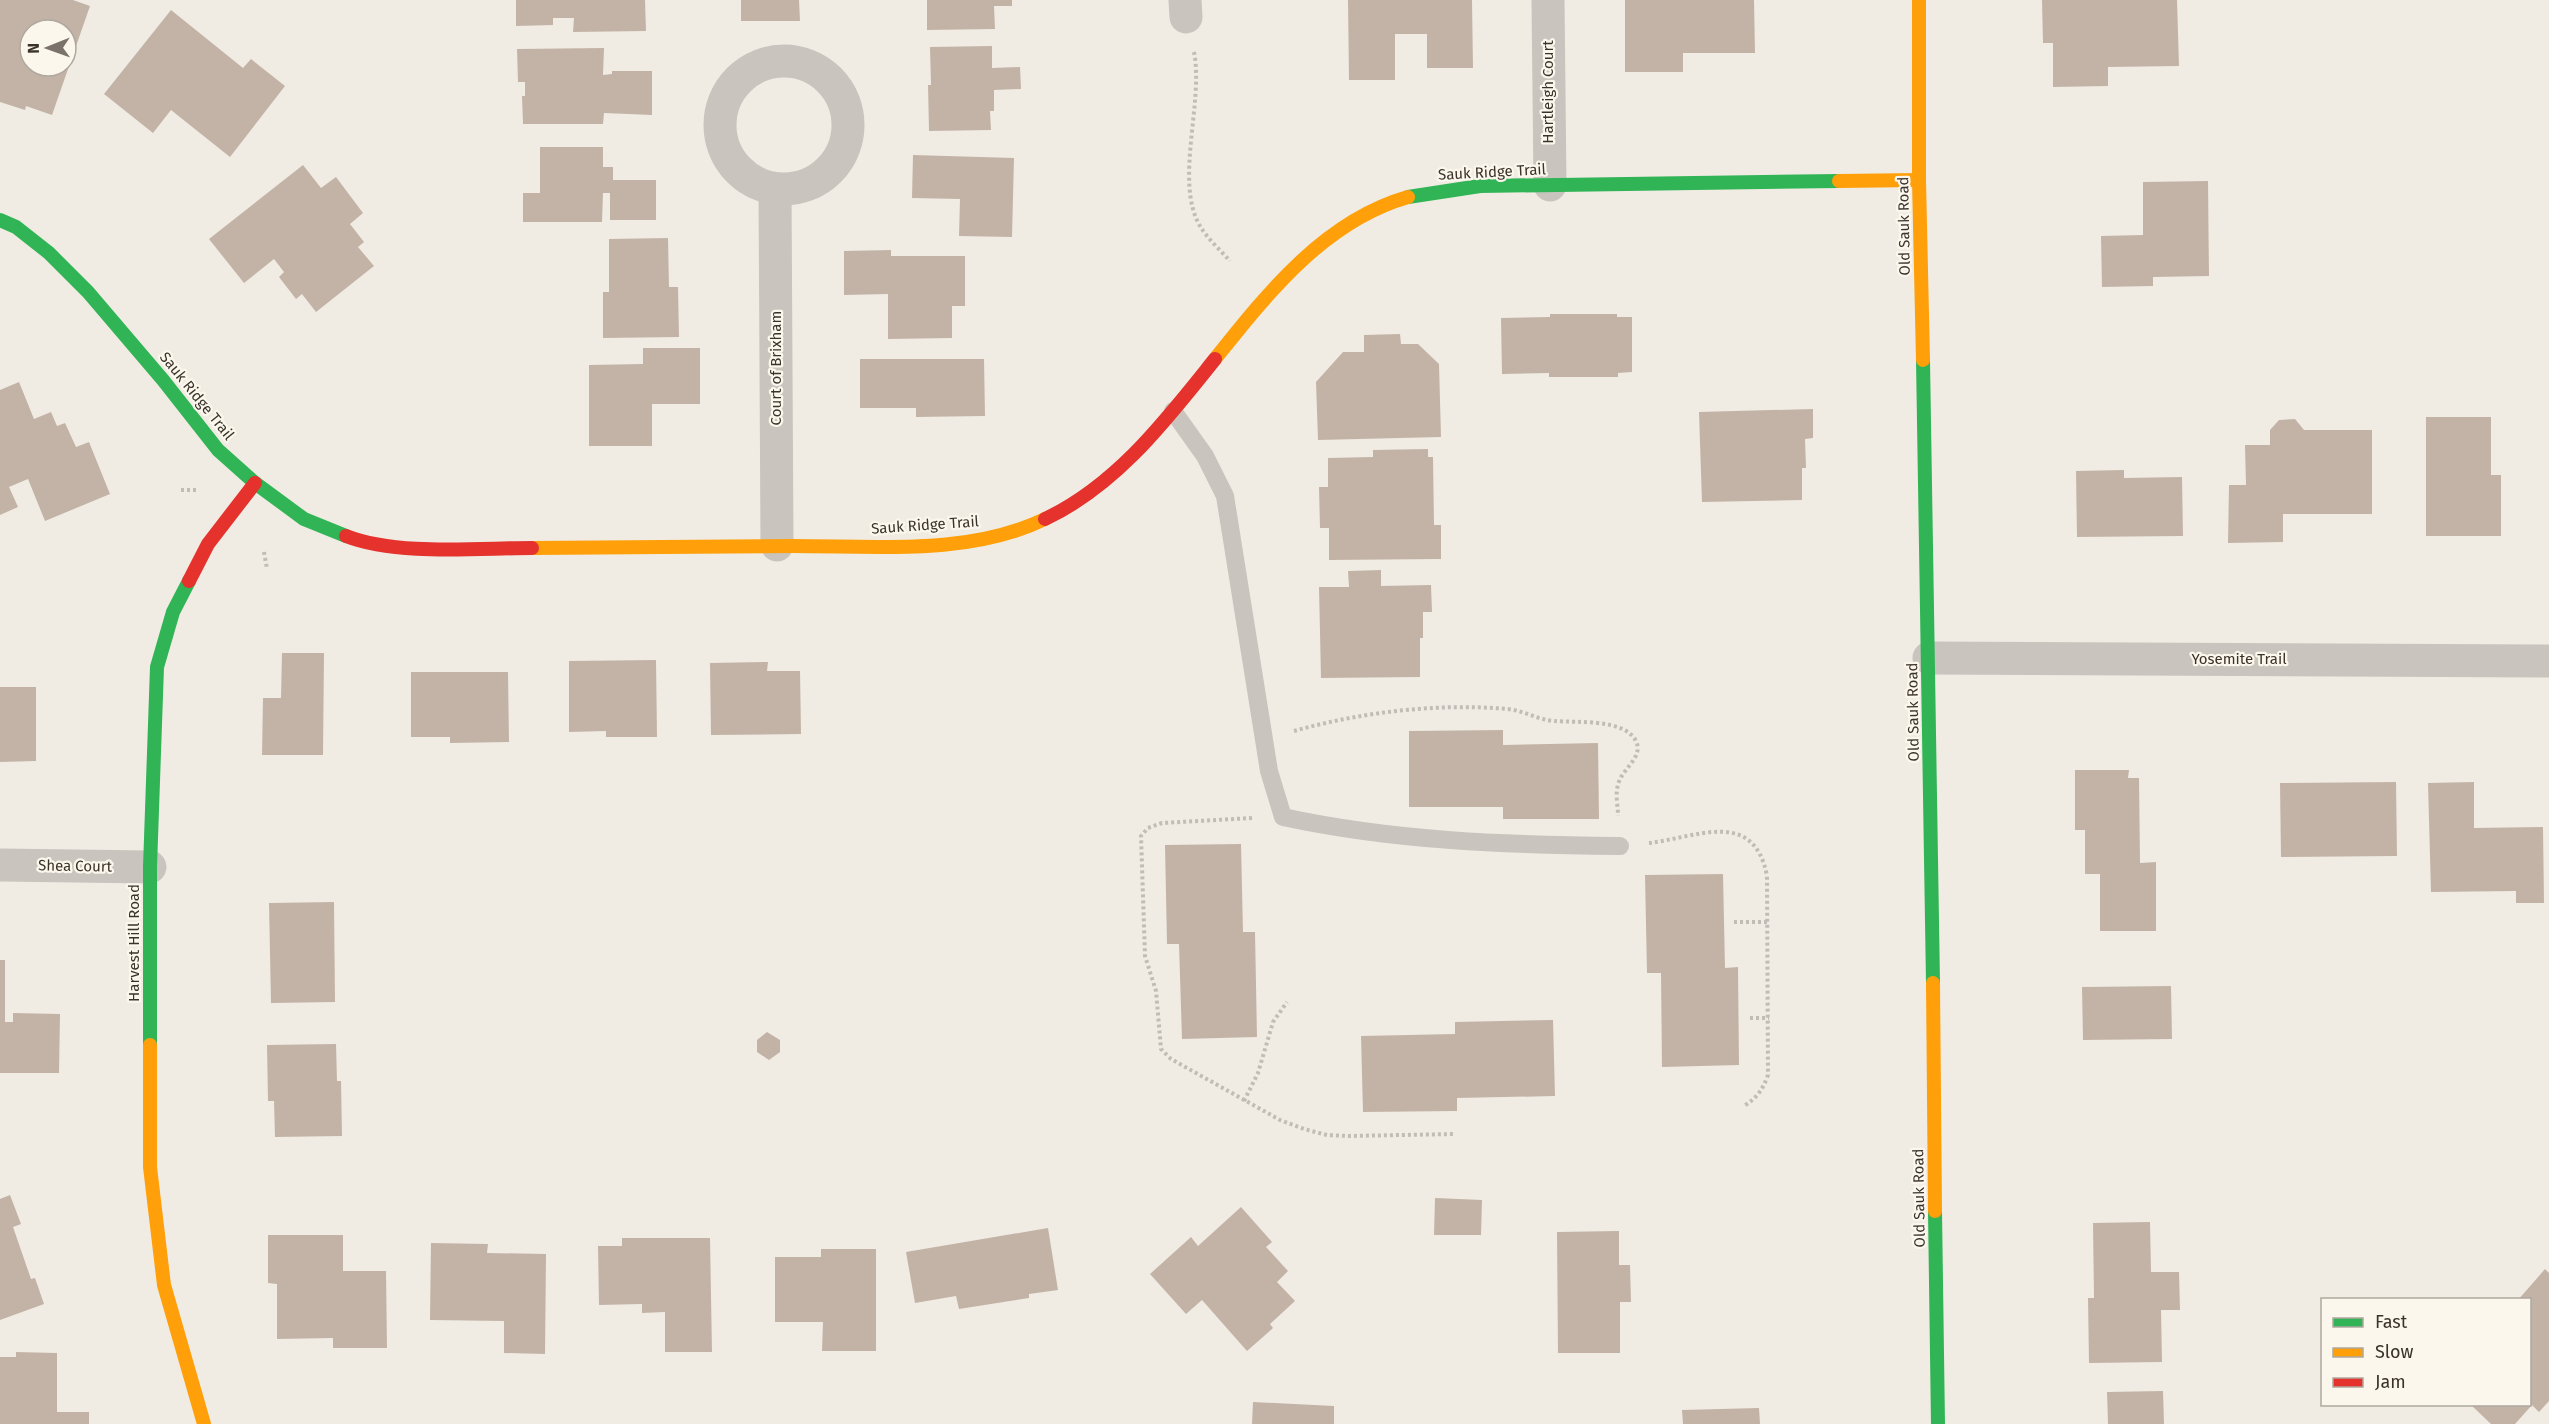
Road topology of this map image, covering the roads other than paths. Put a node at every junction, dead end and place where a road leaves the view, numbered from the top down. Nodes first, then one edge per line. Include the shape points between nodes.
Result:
1 (1548, 0) edge
2 (1919, 0) edge
3 (1919, 180) junction
4 (1550, 185) junction
5 (775, 190) dead end
6 (0, 220) edge
7 (1173, 411) junction
8 (255, 483) junction
9 (777, 545) junction
10 (1929, 658) junction
11 (2549, 661) edge
12 (1620, 846) road end
13 (0, 865) edge
14 (150, 867) junction
15 (204, 1424) edge
16 (1938, 1424) edge

1 - 4 street, Hartleigh Court
2 - 3 street, Old Sauk Road
3 - 4 street, Sauk Ridge Trail
3 - 10 street, Old Sauk Road
4 - 7 street, Sauk Ridge Trail via 1480,186 1430,192 1385,204 1351,221 1298,262
5 - 9 street, Court of Brixham
6 - 8 street, Sauk Ridge Trail via 16,227 49,253 88,292 218,450
7 - 9 street, Sauk Ridge Trail via 1110,479 1069,508 1021,532 964,543 913,546
7 - 12 lane via 1205,456 1225,496 1269,771 1283,817 1335,828 1434,839 1511,845
8 - 9 street, Sauk Ridge Trail via 304,519 357,540 411,548
8 - 14 street, Harvest Hill Road via 208,544 173,612 157,667
10 - 11 street, Yosemite Trail
10 - 16 street, Old Sauk Road
13 - 14 street, Shea Court
14 - 15 street, Harvest Hill Road via 150,1167 165,1285

